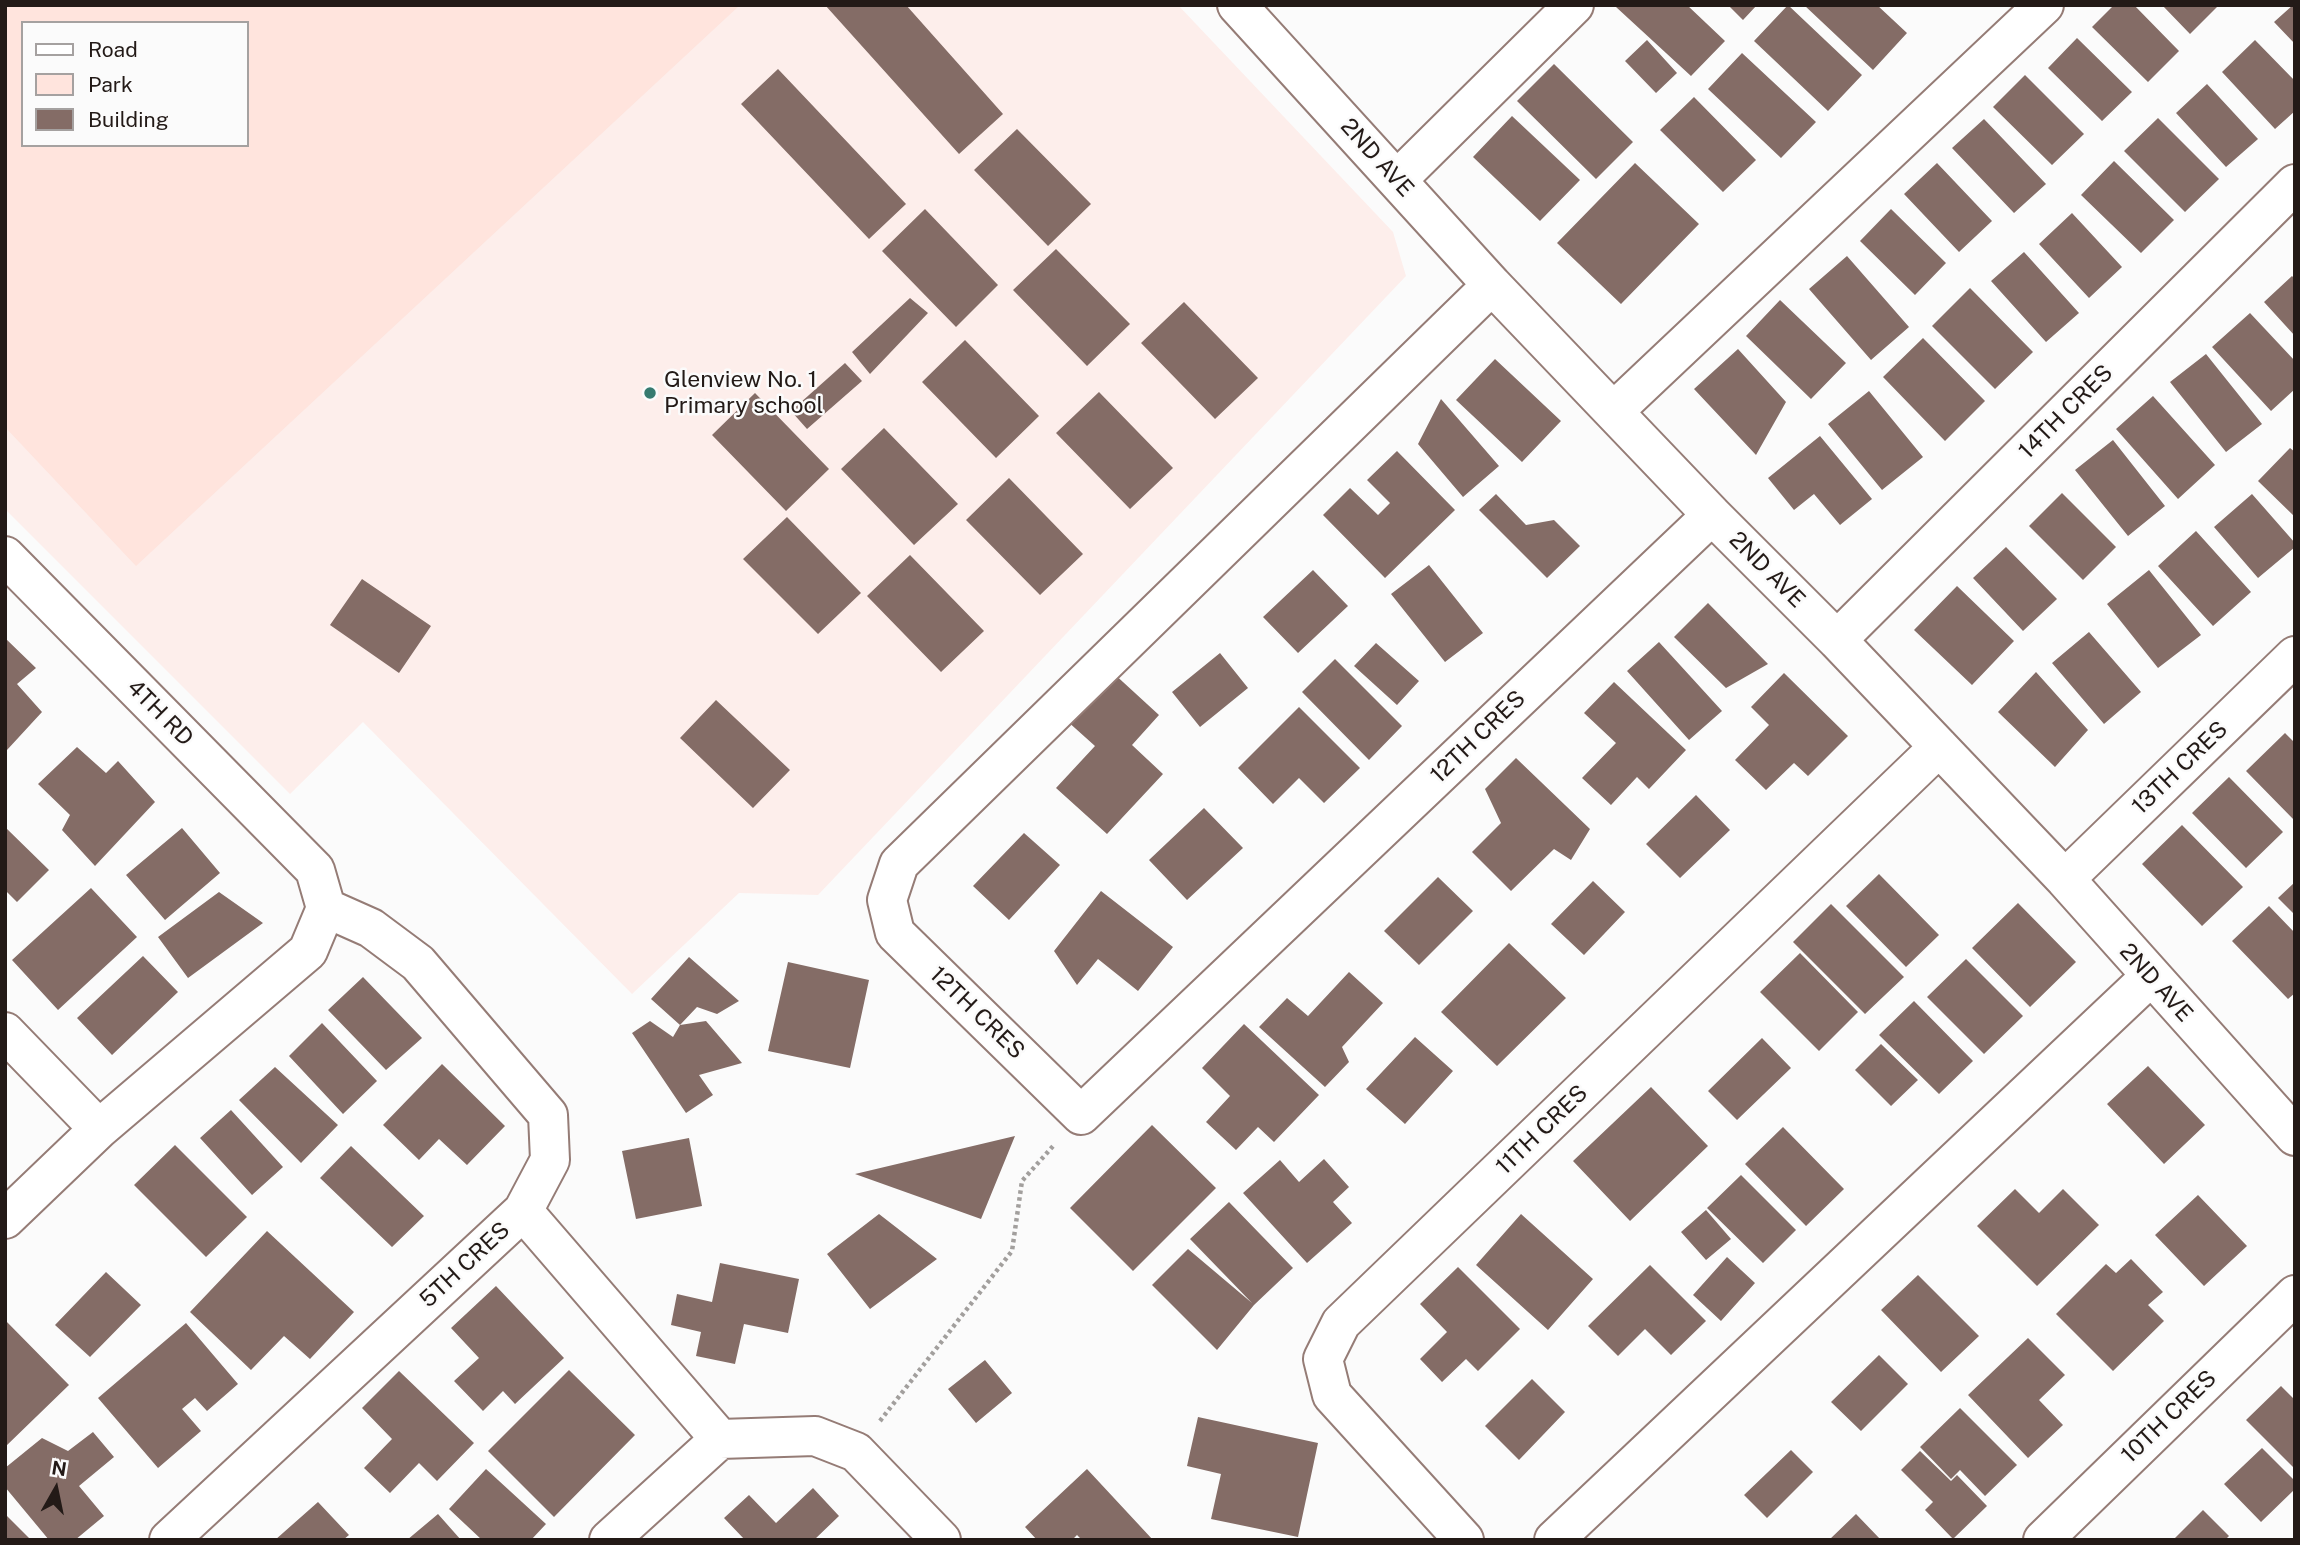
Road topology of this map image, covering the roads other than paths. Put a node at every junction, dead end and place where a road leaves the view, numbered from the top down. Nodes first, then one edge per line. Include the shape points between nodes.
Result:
1 (1237, 5) edge
2 (1574, 5) edge
3 (2044, 5) edge
4 (1397, 180) junction
5 (2295, 184) edge
6 (1492, 285) junction
7 (1614, 411) junction
8 (1712, 515) junction
9 (5, 556) edge
10 (1837, 640) junction
11 (2295, 656) edge
12 (1939, 747) junction
13 (2065, 880) junction
14 (326, 908) junction
15 (2150, 976) junction
16 (5, 1032) edge
17 (2290, 1120) edge
18 (99, 1129) junction
19 (523, 1211) junction
20 (5, 1219) edge
21 (2295, 1295) edge
22 (720, 1439) junction
23 (169, 1540) edge
24 (609, 1540) edge
25 (941, 1540) edge
26 (1464, 1540) edge
27 (1555, 1540) edge
28 (2043, 1540) edge

1 - 4 street, 2ND AVE
2 - 4 street
3 - 7 street
4 - 6 street, 2ND AVE
5 - 10 street, 14TH CRES
6 - 7 street, 2ND AVE
6 - 8 street, 12TH CRES via 899,864 887,900 895,933 1081,1115
7 - 8 street, 2ND AVE
8 - 10 street, 2ND AVE
9 - 14 street, 4TH RD via 315,870
10 - 12 street, 2ND AVE
11 - 13 street, 13TH CRES
12 - 13 street, 2ND AVE
12 - 26 street, 11TH CRES via 1341,1323 1323,1359 1332,1395
13 - 15 street, 2ND AVE
14 - 18 street via 308,951
14 - 19 street via 371,928 418,963 548,1115 550,1160
15 - 17 street, 2ND AVE
15 - 27 street
16 - 18 street
18 - 20 street
19 - 22 street, 5TH CRES
19 - 23 street, 5TH CRES
21 - 28 street, 10TH CRES
22 - 24 street
22 - 25 street via 816,1436 856,1452

